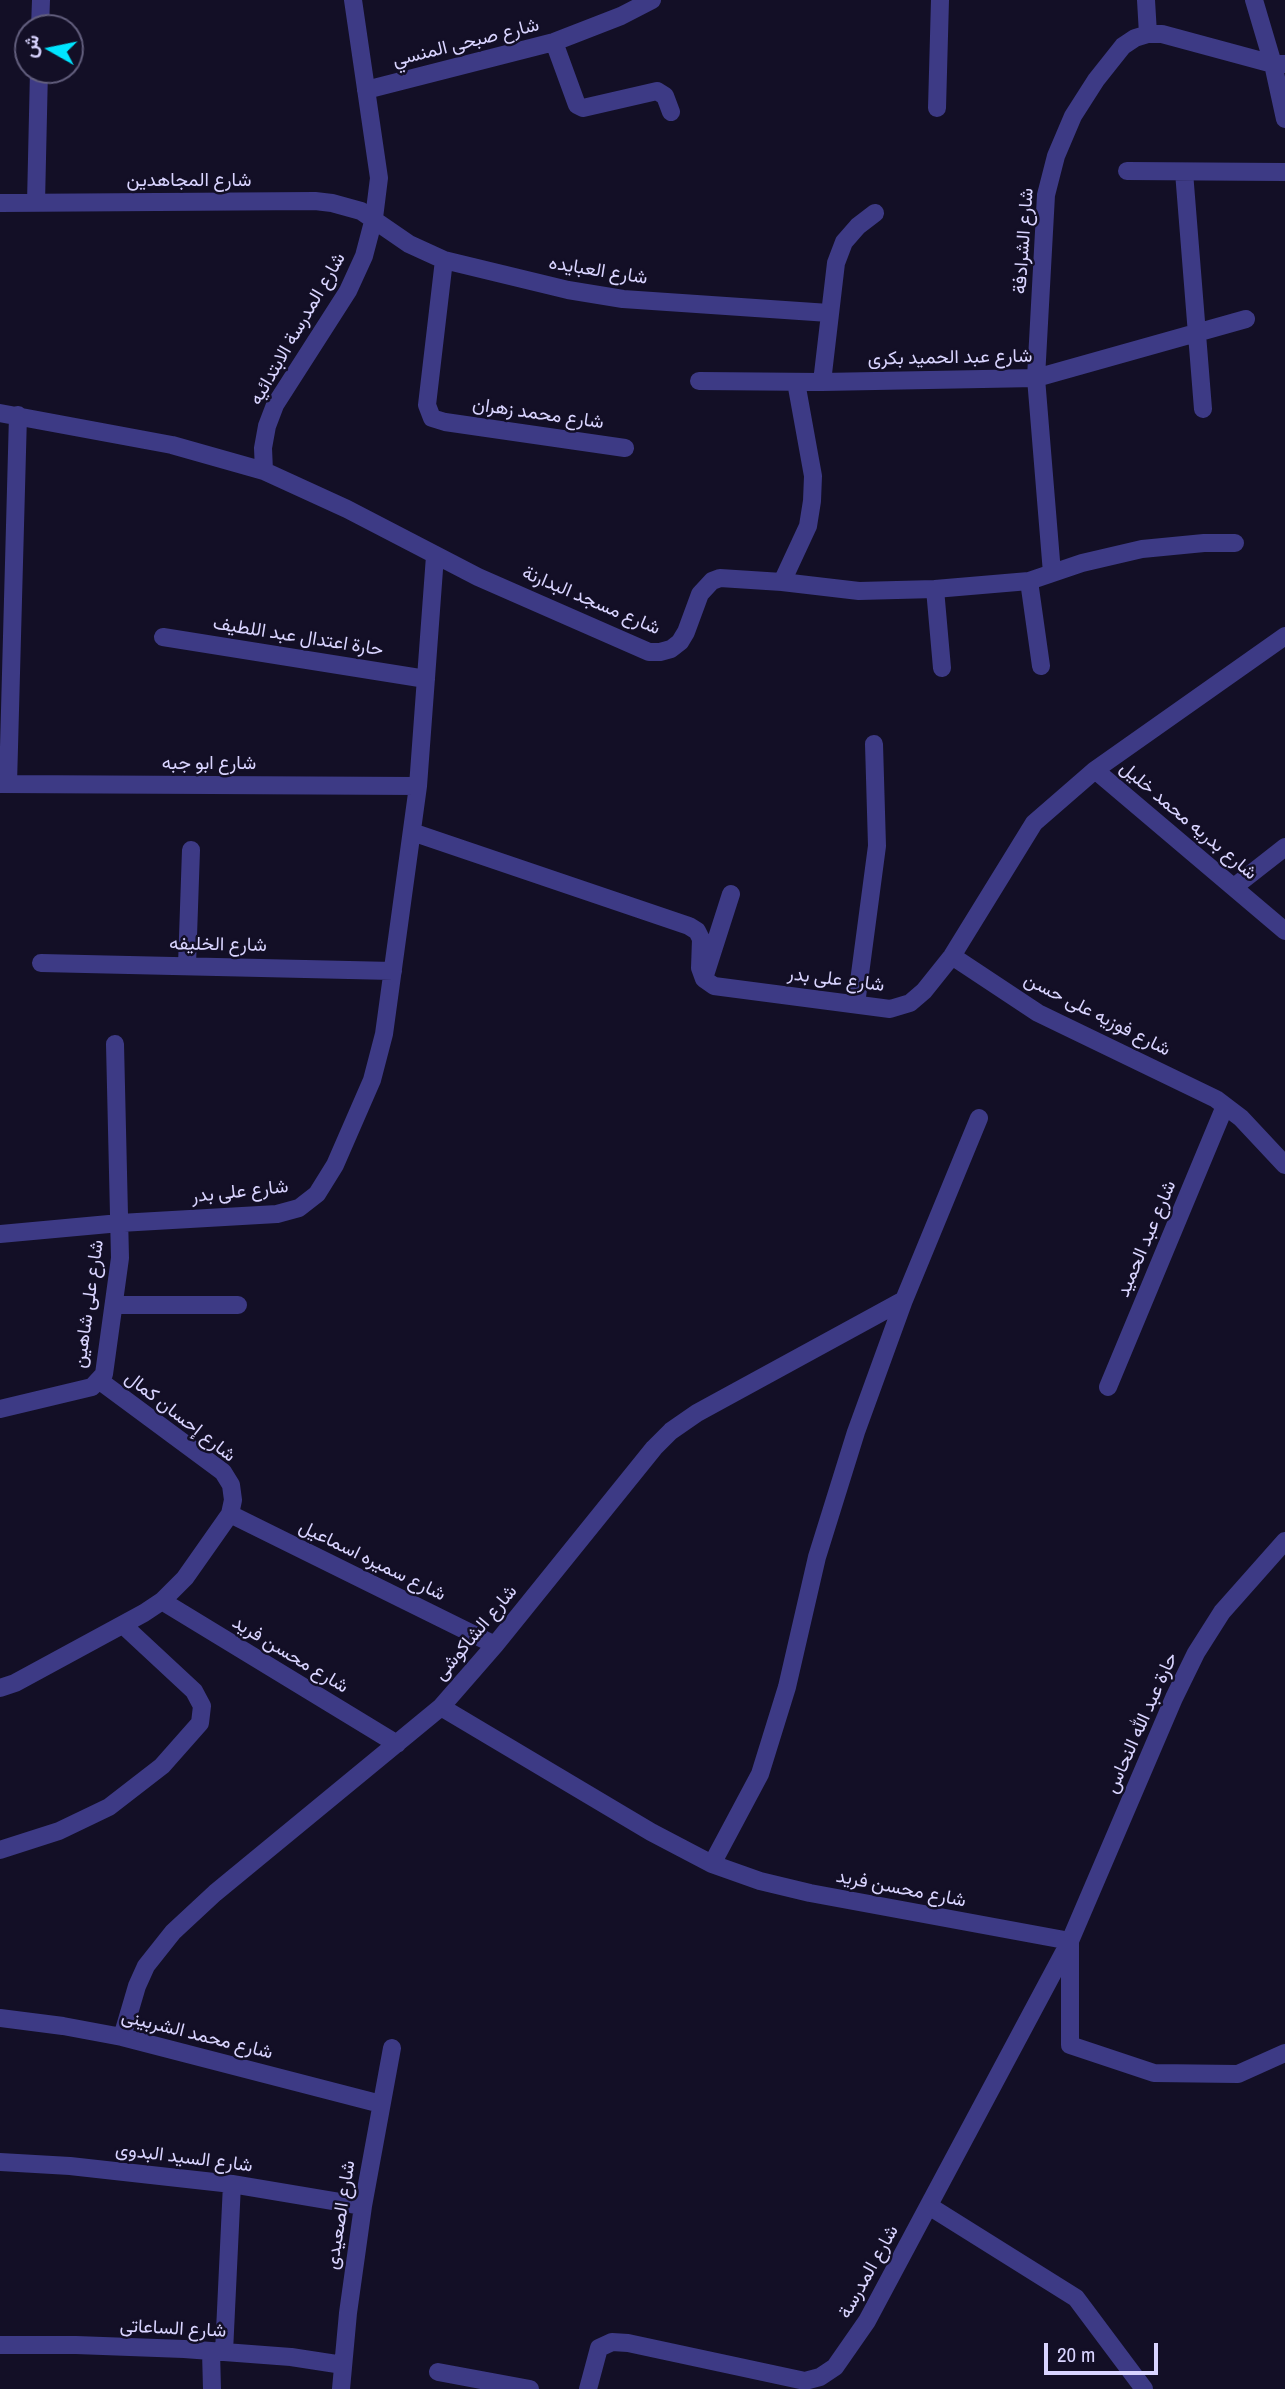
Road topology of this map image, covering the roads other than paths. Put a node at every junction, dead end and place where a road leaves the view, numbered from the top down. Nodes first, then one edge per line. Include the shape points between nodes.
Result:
1 (342, 0) edge
2 (652, 0) edge
3 (940, 0) edge
4 (1146, 0) edge
5 (1254, 0) edge
6 (354, 9) edge
7 (1148, 34) junction
8 (554, 42) junction
9 (1279, 64) edge
10 (39, 84) edge
11 (366, 90) junction
12 (937, 108) dead end
13 (671, 113) dead end
14 (1285, 119) edge
15 (1127, 172) dead end
16 (1184, 172) junction
17 (1285, 172) edge
18 (0, 202) edge
19 (36, 203) junction
20 (875, 213) dead end
21 (374, 218) junction
22 (444, 260) junction
23 (829, 313) junction
24 (1246, 319) dead end
25 (1197, 334) junction
26 (1036, 378) junction
27 (699, 380) dead end
28 (796, 382) junction
29 (822, 382) junction
30 (1203, 409) dead end
31 (9, 414) edge
32 (625, 447) dead end
33 (264, 471) junction
34 (1235, 542) dead end
35 (435, 556) junction
36 (1052, 573) junction
37 (1029, 581) junction
38 (782, 582) junction
39 (935, 589) junction
40 (6, 610) edge
41 (1285, 636) edge
42 (163, 637) dead end
43 (1041, 666) dead end
44 (942, 668) dead end
45 (426, 679) junction
46 (874, 744) dead end
47 (1095, 770) junction
48 (4, 784) edge
49 (418, 786) junction
50 (412, 832) junction
51 (1285, 847) edge
52 (191, 850) dead end
53 (1234, 887) junction
54 (731, 894) dead end
55 (1285, 931) edge
56 (952, 956) junction
57 (41, 963) dead end
58 (187, 965) junction
59 (393, 971) junction
60 (704, 979) junction
61 (856, 1004) junction
62 (115, 1044) dead end
63 (1225, 1107) junction
64 (979, 1118) dead end
65 (1285, 1165) edge
66 (120, 1223) junction
67 (0, 1234) edge
68 (904, 1300) junction
69 (238, 1305) dead end
70 (114, 1306) junction
71 (100, 1381) junction
72 (1108, 1387) dead end
73 (0, 1409) edge
74 (226, 1521) junction
75 (1285, 1541) edge
76 (162, 1601) junction
77 (123, 1625) junction
78 (495, 1646) junction
79 (0, 1688) edge
80 (441, 1707) junction
81 (397, 1744) junction
82 (0, 1850) edge
83 (712, 1864) junction
84 (1070, 1941) junction
85 (0, 2018) edge
86 (122, 2037) junction
87 (391, 2048) dead end
88 (1285, 2053) edge
89 (381, 2104) junction
90 (0, 2162) edge
91 (232, 2184) junction
92 (363, 2206) junction
93 (929, 2206) junction
94 (0, 2345) edge
95 (218, 2351) junction
96 (343, 2365) junction
97 (438, 2372) dead end
98 (212, 2389) edge
99 (341, 2389) edge
100 (530, 2389) edge
101 (588, 2389) edge
102 (1144, 2389) edge

1 - 6 street
2 - 8 street, شارع صبحى المنسي
3 - 12 street
4 - 7 street
5 - 9 street
6 - 11 street, شارع المدرسة الابتدائيه
7 - 9 street
7 - 26 street, شارع الشرادفة via 1123,46 1096,80 1073,116 1056,156 1046,195
8 - 11 street, شارع صبحى المنسي
8 - 13 street via 577,106 657,91 665,96
9 - 14 street
10 - 19 street
11 - 21 street, شارع المدرسة الابتدائيه via 379,178
15 - 16 street
16 - 17 street
16 - 25 street
18 - 19 street, شارع المجاهدين
19 - 21 street, شارع المجاهدين via 315,201 347,205
20 - 23 street via 844,242
21 - 22 street, شارع العبايده via 409,244
21 - 33 street, شارع المدرسة الابتدائيه via 348,291 275,405 263,448
22 - 23 street, شارع العبايده via 623,299
22 - 32 street, شارع محمد زهران via 427,405 432,418
23 - 29 street
24 - 25 street, شارع عبد الحميد بكرى
25 - 26 street, شارع عبد الحميد بكرى
25 - 30 street
26 - 29 street, شارع عبد الحميد بكرى
26 - 36 street, شارع الشرادفة
27 - 28 street, شارع عبد الحميد بكرى
28 - 29 street, شارع عبد الحميد بكرى
28 - 38 street via 813,476 812,501 808,526
31 - 33 street, شارع مسجد البدارنة via 172,446
31 - 40 street
33 - 35 street, شارع مسجد البدارنة
34 - 36 street, شارع مسجد البدارنة via 1142,549
35 - 38 street, شارع مسجد البدارنة via 649,652 671,649 680,642 700,594 712,582 728,577
35 - 45 street, شارع على بدر
36 - 37 street, شارع مسجد البدارنة
37 - 39 street, شارع مسجد البدارنة
37 - 43 street
38 - 39 street, شارع مسجد البدارنة via 859,591
39 - 44 street
40 - 48 street
41 - 47 street, شارع على بدر
42 - 45 street, حارة اعتدال عبد اللطيف
45 - 49 street, شارع على بدر
46 - 61 street via 877,846
47 - 53 street, شارع بدريه محمد خليل
47 - 56 street, شارع على بدر via 1034,822
48 - 49 street, شارع ابو جبه
49 - 50 street, شارع على بدر
50 - 59 street, شارع على بدر
50 - 60 street via 689,926 701,939
51 - 53 street
52 - 58 street
53 - 55 street, شارع بدريه محمد خليل
54 - 60 street
56 - 61 street, شارع على بدر via 910,1003 890,1009
56 - 63 street, شارع فوزيه على حسن via 1038,1013
57 - 58 street, شارع الخليفه
58 - 59 street, شارع الخليفه
59 - 66 street, شارع على بدر via 372,1080 335,1165 317,1194 299,1208 277,1214
60 - 61 street, شارع على بدر via 714,986
62 - 66 street, شارع على شاهين
63 - 65 street, شارع فوزيه على حسن
63 - 72 street, شارع عبد الحميد
64 - 68 street
66 - 67 street, شارع على بدر
66 - 70 street, شارع على شاهين
68 - 78 street, شارع الشاكوشى via 671,1431
68 - 83 street via 833,1502 787,1687 760,1774
69 - 70 street
70 - 71 street, شارع على شاهين
71 - 73 street, شارع على شاهين via 83,1390
71 - 74 street, شارع إحسان كمال via 223,1472 233,1500
74 - 76 street via 185,1578
74 - 78 street, شارع سميره اسماعيل
75 - 84 street, حارة عبد الله النحاس via 1222,1612 1196,1653
76 - 77 street
76 - 81 street, شارع محسن فريد
77 - 79 street
77 - 82 street via 194,1691 202,1706 200,1723 162,1766 109,1807 59,1831
78 - 80 street, شارع الشاكوشى
80 - 81 street, شارع الشاكوشى
80 - 83 street, شارع محسن فريد
81 - 86 street, شارع الشاكوشى via 173,1932 146,1966
83 - 84 street, شارع محسن فريد via 810,1893
84 - 88 street via 1070,2045 1154,2073 1238,2074
84 - 93 street, شارع المدرسة
85 - 86 street, شارع محمد الشربينى
86 - 89 street, شارع محمد الشربينى
87 - 89 street, شارع الصعيدى
89 - 92 street, شارع الصعيدى
90 - 91 street, شارع السيد البدوى
91 - 92 street, شارع السيد البدوى
91 - 95 street
92 - 96 street, شارع الصعيدى
93 - 101 street, شارع المدرسة via 867,2322 835,2367 820,2377 805,2381 787,2378 612,2342 599,2348
93 - 102 street via 1076,2298
94 - 95 street, شارع الساعاتى
95 - 96 street, شارع الساعاتى
95 - 98 street
96 - 99 street, شارع الصعيدى
97 - 100 street

